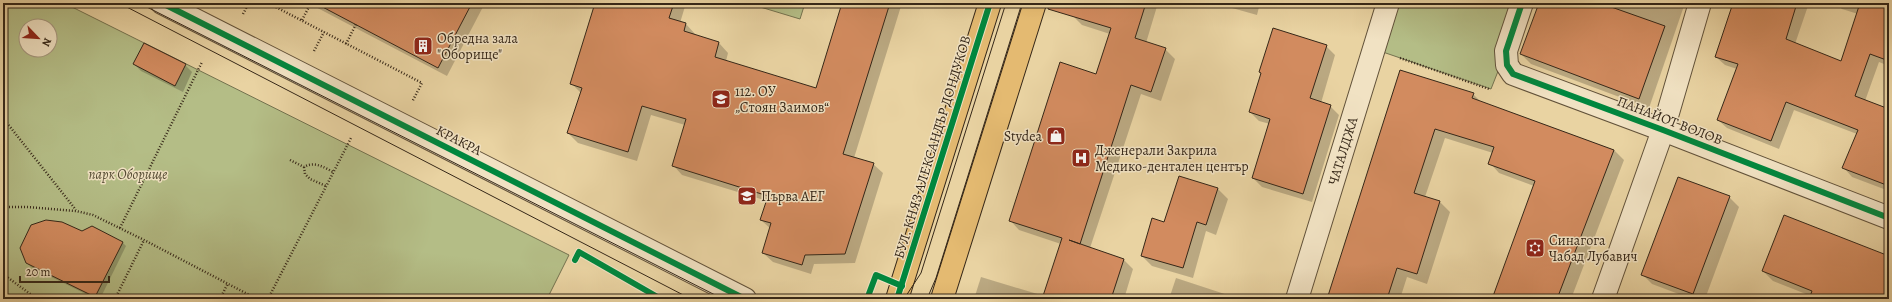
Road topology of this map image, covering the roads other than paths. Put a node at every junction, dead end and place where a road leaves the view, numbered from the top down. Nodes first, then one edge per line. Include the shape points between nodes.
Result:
1 (162, 3) edge
2 (990, 3) edge
3 (1035, 3) edge
4 (1388, 3) edge
5 (1522, 3) edge
6 (1700, 3) edge
7 (1663, 130) junction
8 (1889, 218) edge
9 (745, 299) edge
10 (897, 299) edge
11 (942, 299) edge
12 (1297, 299) edge
13 (1603, 299) edge

1 - 9 street, КРАКРА
2 - 10 main road, БУЛ. КНЯЗ АЛЕКСАНДЪР ДОНДУКОВ
3 - 11 main road
4 - 12 street, ЧАТАЛДЖА
5 - 7 street, ПАНАЙОТ ВОЛОВ via 1506,51 1506,65 1513,74
6 - 7 street
7 - 8 street, ПАНАЙОТ ВОЛОВ
7 - 13 street

